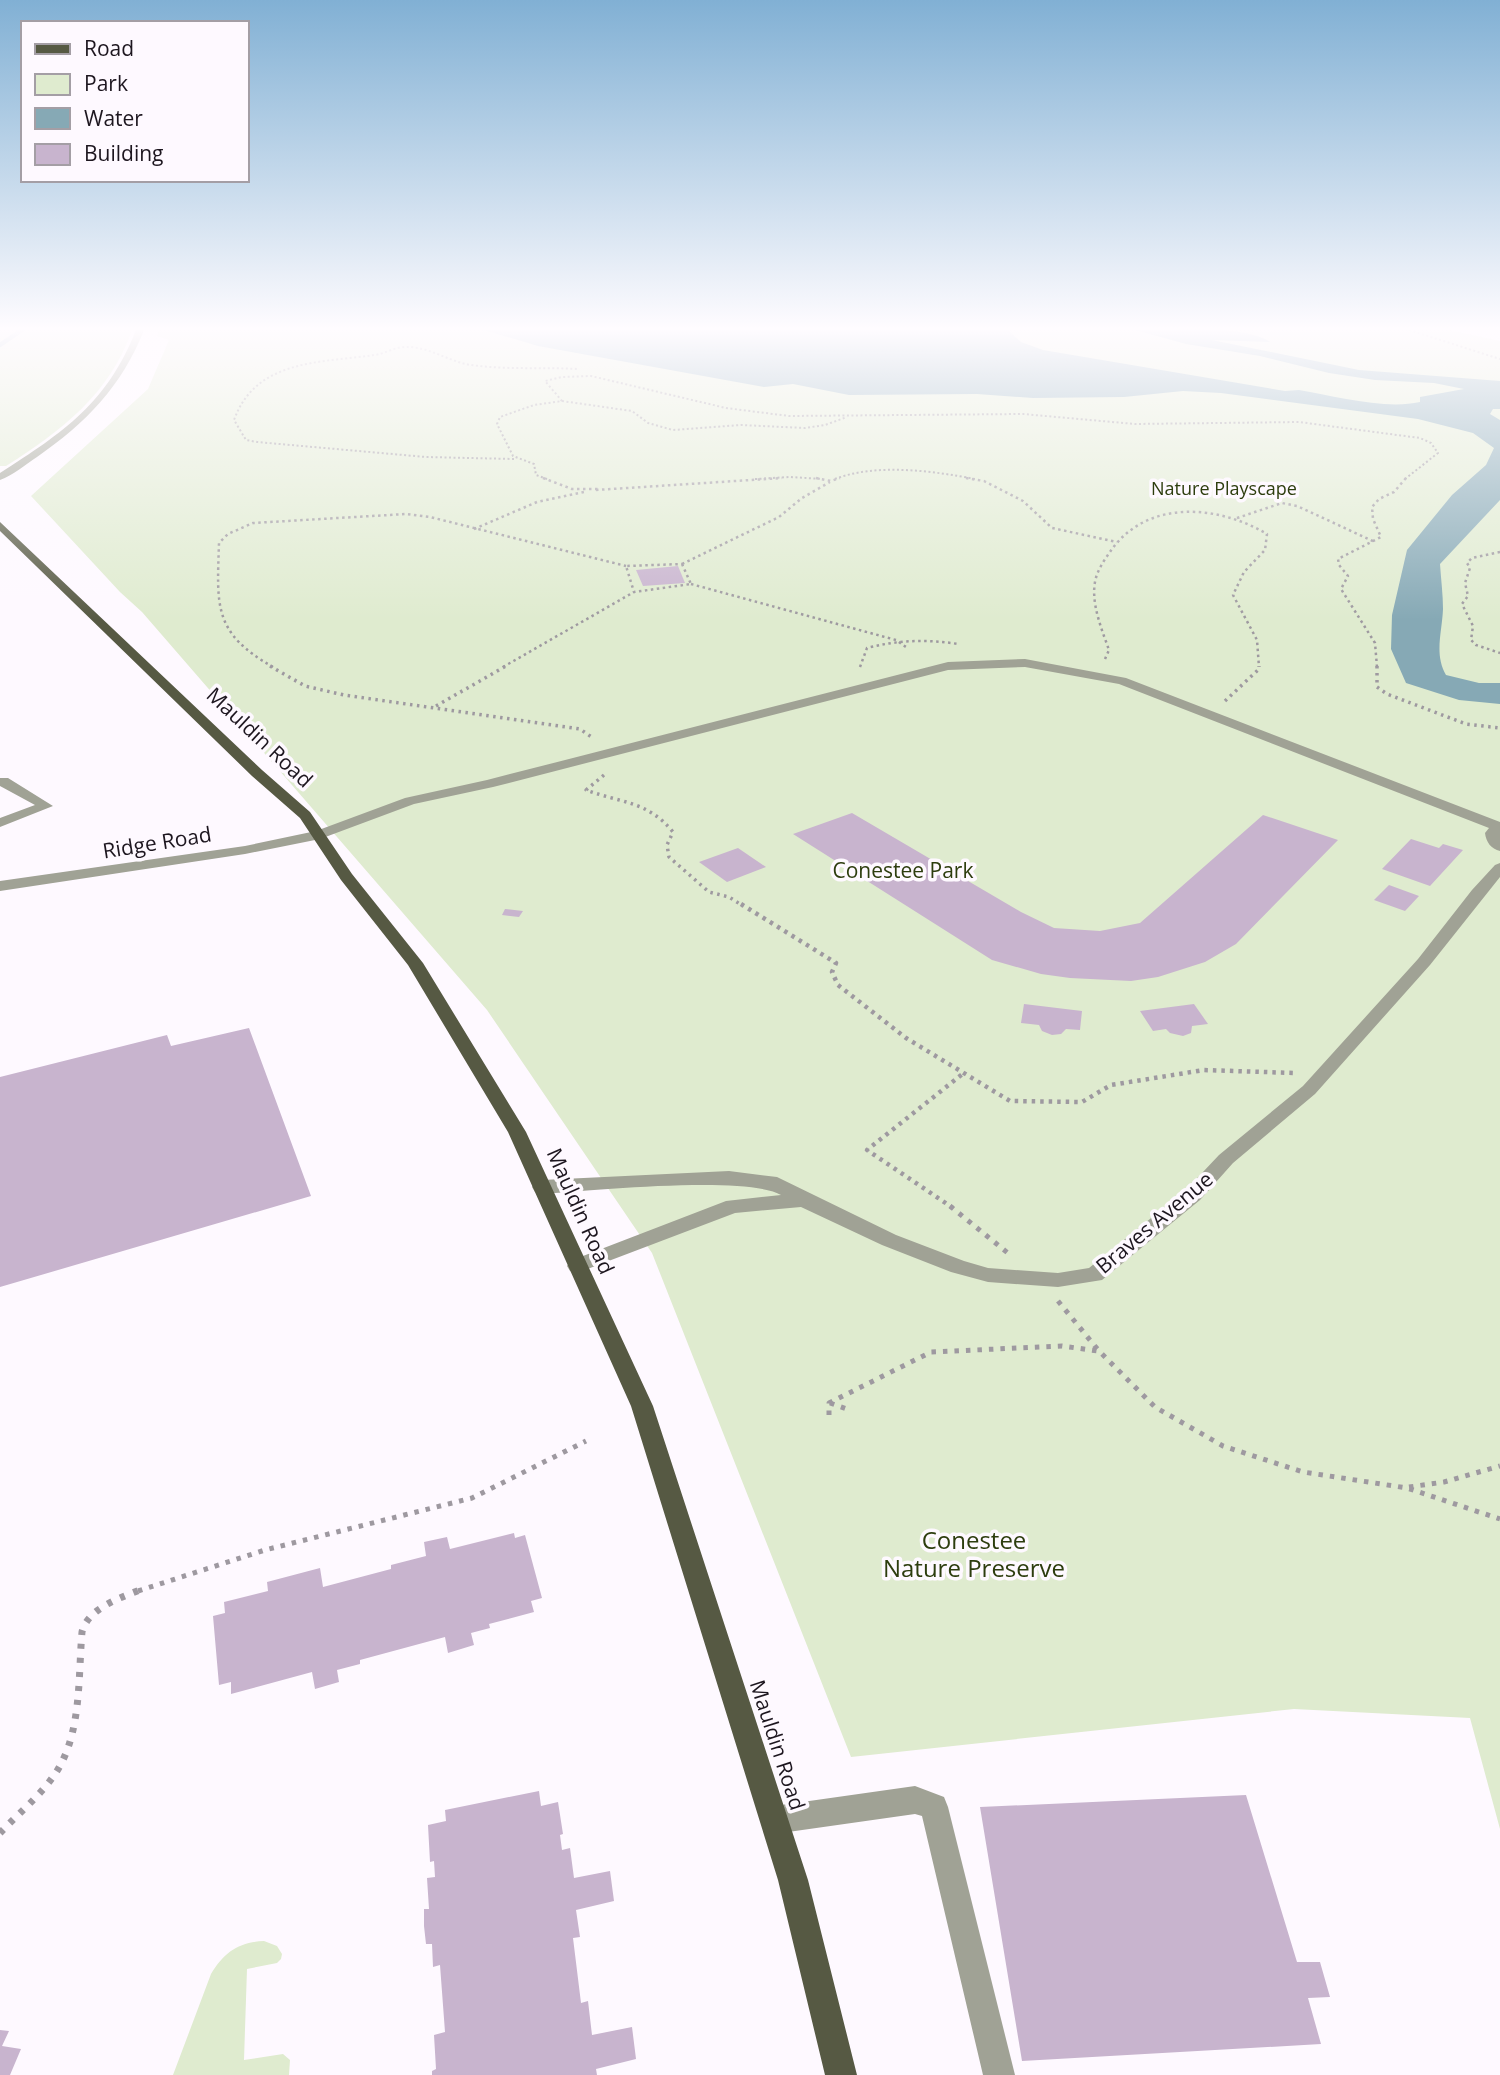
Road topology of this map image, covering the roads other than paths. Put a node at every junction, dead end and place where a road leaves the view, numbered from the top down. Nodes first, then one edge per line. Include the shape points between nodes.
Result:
1 (70, 427) edge
2 (0, 477) edge
3 (0, 525) edge
4 (0, 782) edge
5 (0, 823) edge
6 (1499, 827) edge
7 (320, 835) junction
8 (1500, 847) edge
9 (1500, 868) edge
10 (0, 886) edge
11 (542, 1187) junction
12 (803, 1200) junction
13 (578, 1266) junction
14 (774, 1820) junction
15 (841, 2075) edge
16 (999, 2075) edge

1 - 2 street
3 - 7 main road, Mauldin Road via 305,815
4 - 5 street via 46,806
6 - 7 street, Ridge Road via 1122,681 1025,663 948,666 410,801
6 - 8 street via 1492,833
7 - 10 street, Ridge Road
7 - 11 main road, Mauldin Road via 346,877 415,963 493,1090
9 - 12 street, Braves Avenue via 1424,962 1309,1090 1255,1134 1193,1195 1095,1275 1058,1280 958,1268
11 - 12 street, Braves Avenue via 729,1178 777,1184
11 - 13 main road, Mauldin Road
12 - 13 street, Braves Avenue via 733,1206
13 - 14 main road, Mauldin Road via 642,1406
14 - 15 main road, Mauldin Road
14 - 16 street via 915,1800 934,1807

